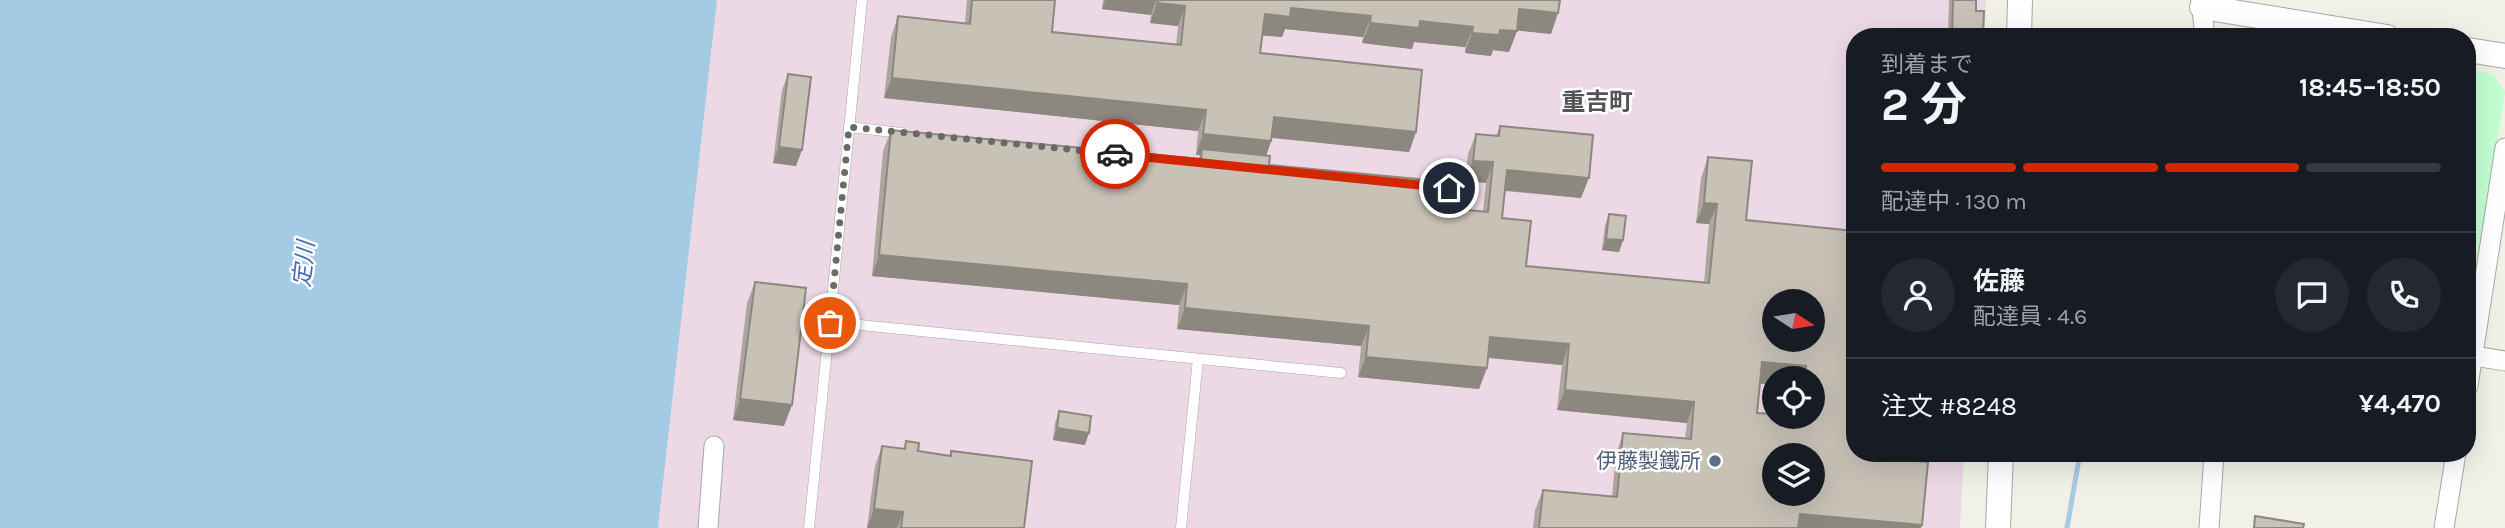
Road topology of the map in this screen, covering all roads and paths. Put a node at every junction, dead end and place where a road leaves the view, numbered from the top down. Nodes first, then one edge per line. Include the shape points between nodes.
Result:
1 (862, 0) edge
2 (2020, 0) edge
3 (2202, 4) edge
4 (2019, 28) edge
5 (2204, 28) edge
6 (2337, 28) edge
7 (2476, 51) edge
8 (2505, 56) edge
9 (849, 127) junction
10 (917, 134) edge
11 (2505, 148) edge
12 (2476, 320) edge
13 (830, 323) junction
14 (2476, 357) edge
15 (1198, 359) junction
16 (2505, 361) edge
17 (1341, 373) dead end
18 (714, 446) dead end
19 (2001, 462) edge
20 (2213, 462) edge
21 (2455, 462) edge
22 (708, 528) edge
23 (809, 528) edge
24 (1181, 528) edge
25 (1998, 528) edge
26 (2209, 528) edge
27 (2444, 528) edge

1 - 9 lane
2 - 4 street
3 - 5 street
3 - 6 street
7 - 8 street
9 - 10 lane
9 - 13 lane
11 - 12 street
13 - 15 lane
13 - 23 lane
14 - 16 street
15 - 17 lane
15 - 24 lane
18 - 22 street
19 - 25 street
20 - 26 street
21 - 27 street

